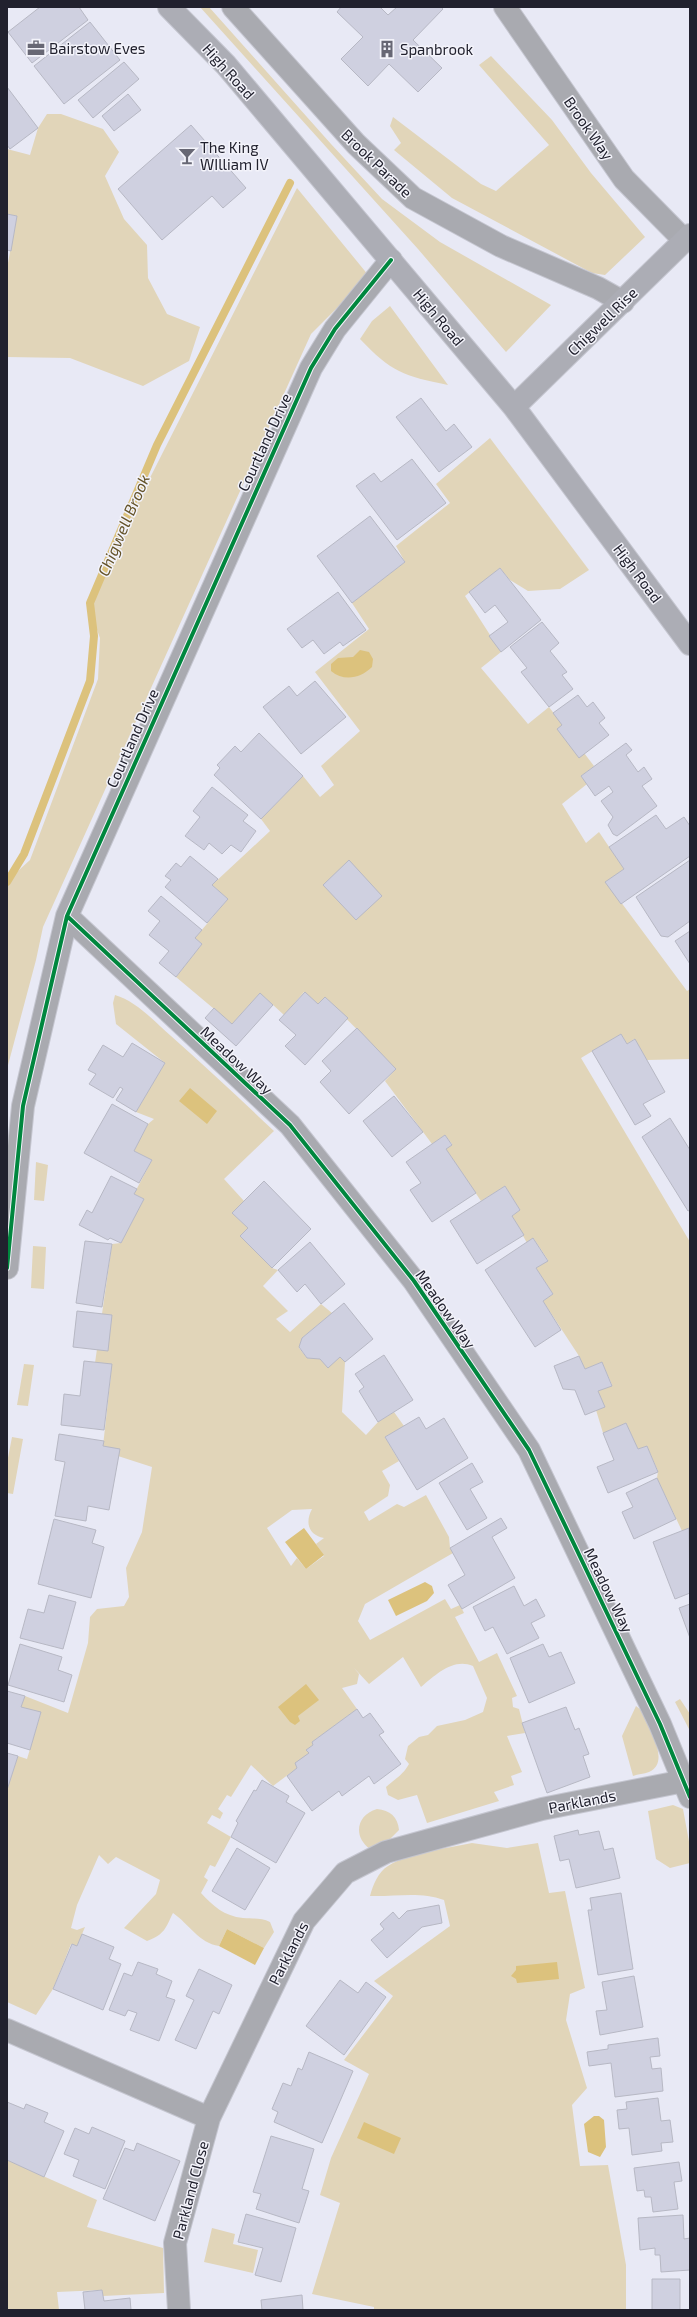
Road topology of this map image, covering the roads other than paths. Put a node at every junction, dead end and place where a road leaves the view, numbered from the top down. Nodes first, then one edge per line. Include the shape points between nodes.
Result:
1 (169, 7) edge
2 (233, 7) edge
3 (505, 7) edge
4 (687, 237) edge
5 (391, 260) junction
6 (623, 302) junction
7 (514, 407) junction
8 (690, 644) edge
9 (67, 916) junction
10 (7, 1268) edge
11 (687, 1789) edge
12 (7, 2030) edge
13 (209, 2118) junction
14 (179, 2310) edge

1 - 5 main road, High Road via 226,65
2 - 6 street, Brook Parade via 356,144 413,198 501,246 598,288
3 - 4 street, Brook Way via 624,179
4 - 6 main road, Chigwell Rise
5 - 7 main road, High Road
5 - 9 street, Courtland Drive via 335,329 311,368
6 - 7 main road, Chigwell Rise
7 - 8 main road, High Road
9 - 10 street, Courtland Drive via 23,1106
9 - 11 street, Meadow Way via 290,1125 414,1281 529,1450 660,1724
11 - 13 street, Parklands via 542,1809 386,1852 345,1873 304,1921
12 - 13 street
13 - 14 street, Parkland Close via 174,2243

